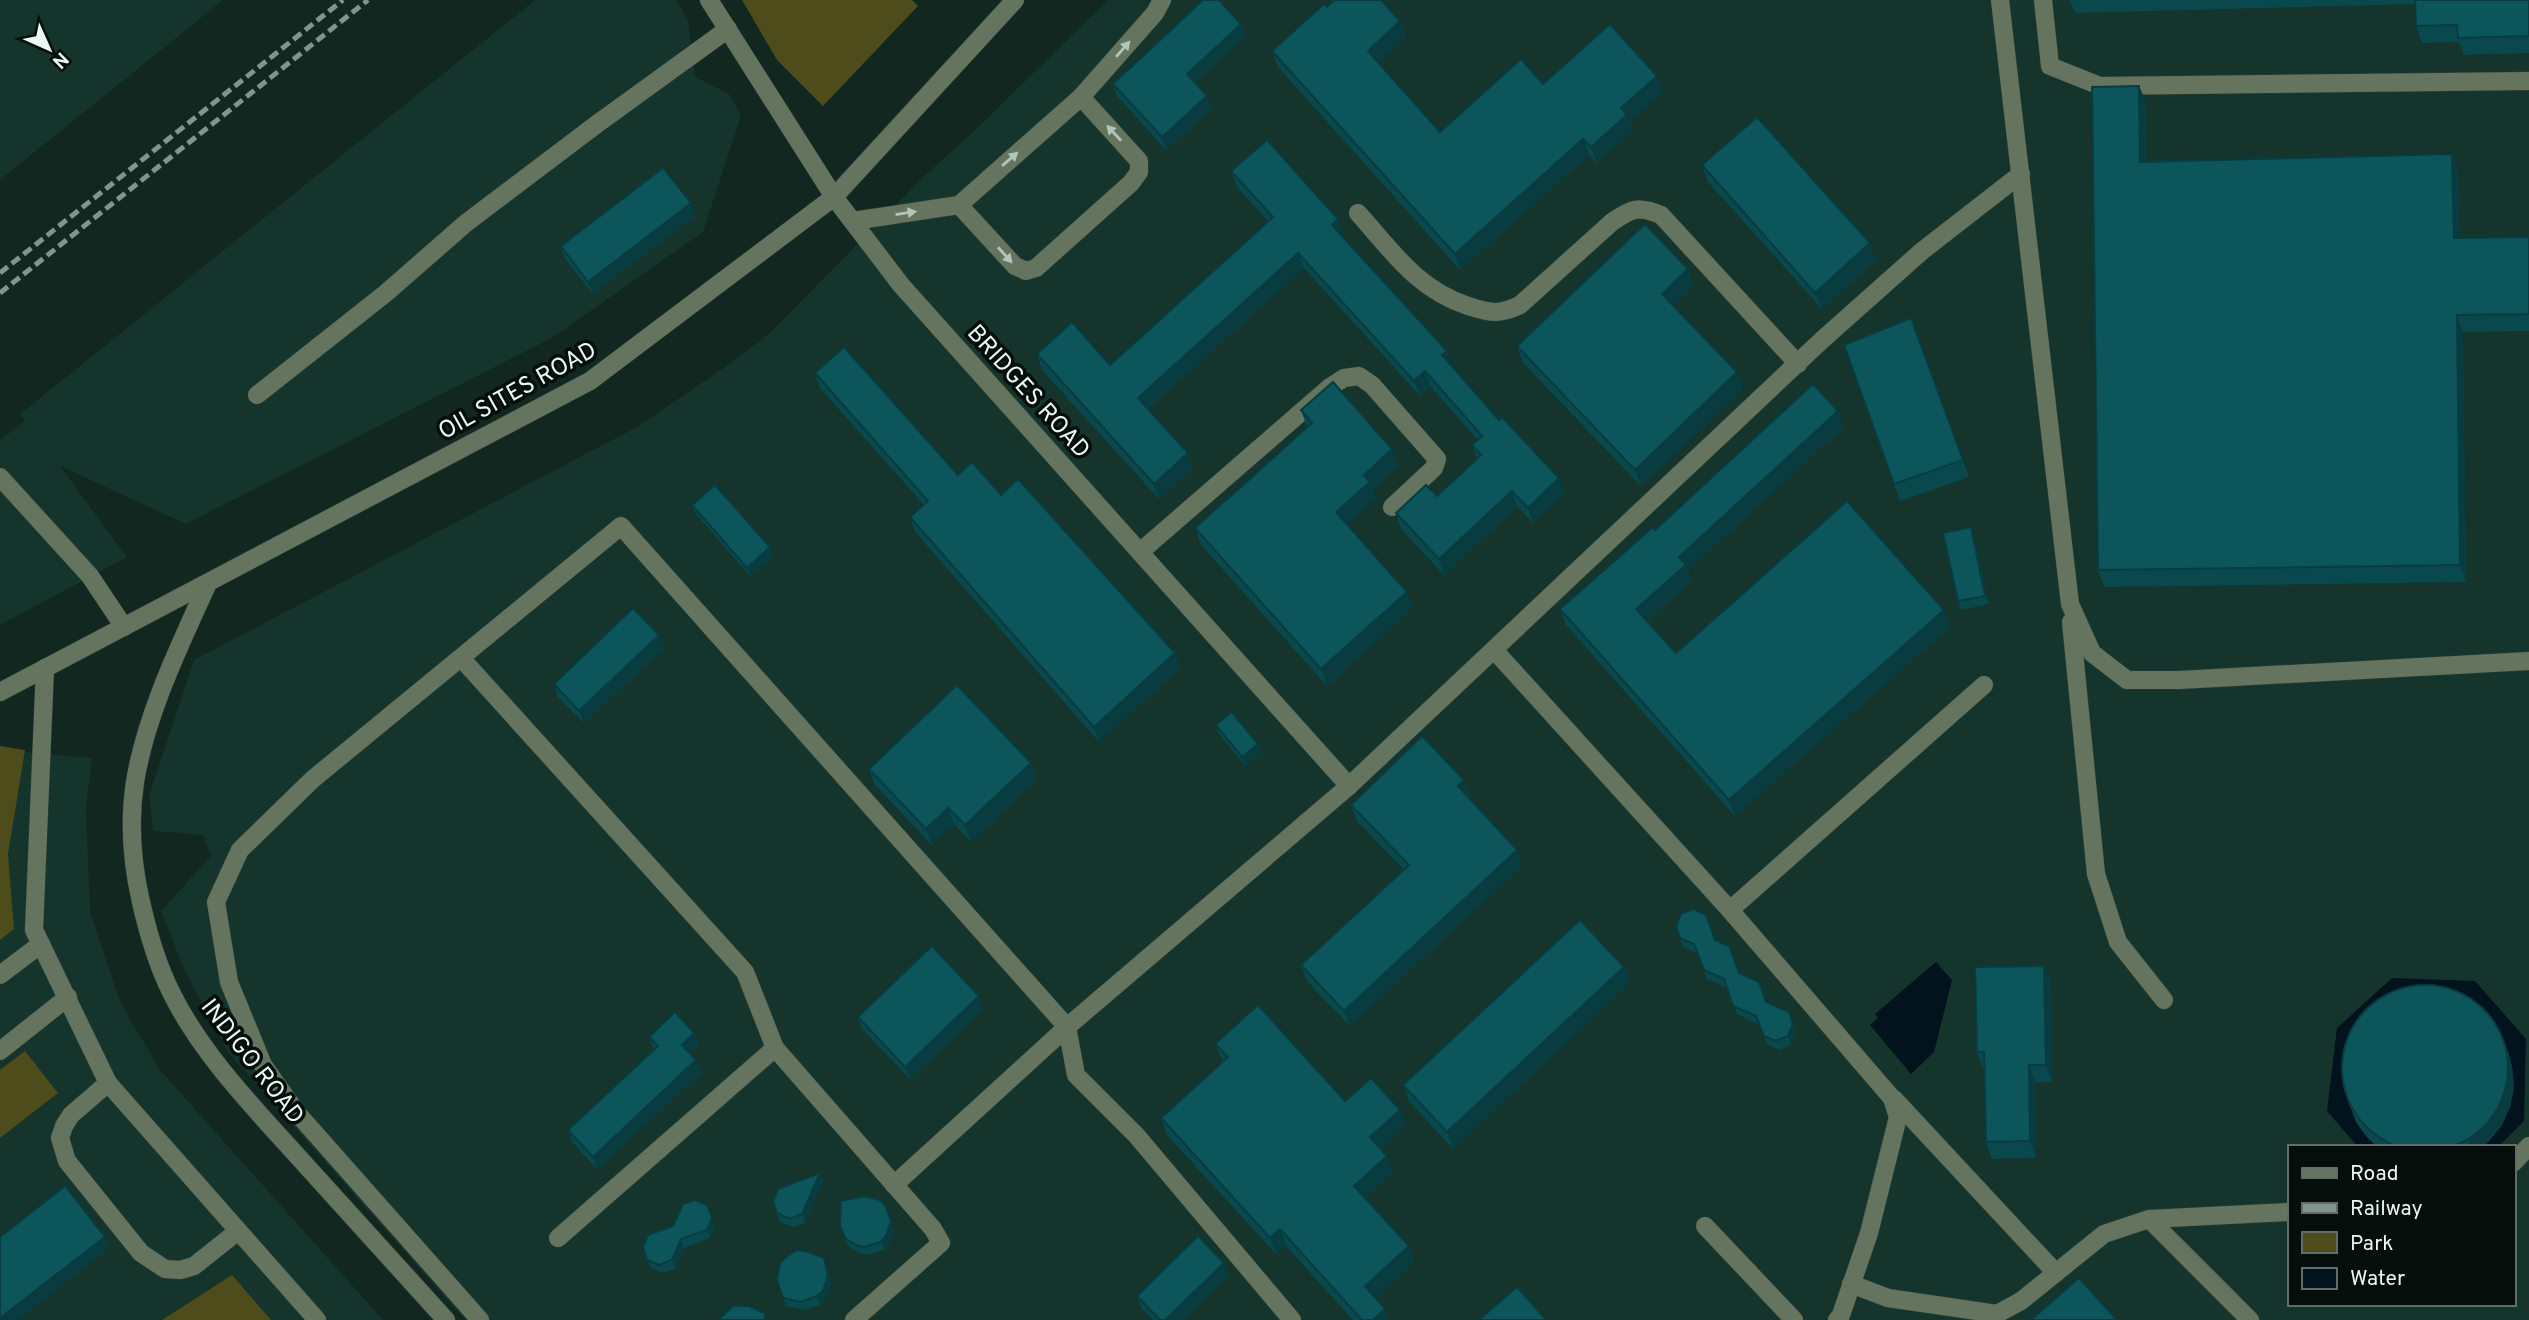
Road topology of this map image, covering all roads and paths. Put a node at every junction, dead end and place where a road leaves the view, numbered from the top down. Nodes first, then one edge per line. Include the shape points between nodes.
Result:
1 (709, 0) edge
2 (1015, 0) edge
3 (1162, 0) edge
4 (2000, 0) edge
5 (2043, 0) edge
6 (728, 29) junction
7 (2529, 80) edge
8 (1081, 97) junction
9 (2021, 174) junction
10 (834, 197) junction
11 (959, 205) junction
12 (1358, 213) dead end
13 (853, 222) junction
14 (1798, 364) junction
15 (257, 395) dead end
16 (0, 477) edge
17 (1392, 507) dead end
18 (1140, 552) junction
19 (208, 583) junction
20 (2070, 604) junction
21 (124, 627) junction
22 (1495, 651) junction
23 (461, 658) junction
24 (2529, 661) edge
25 (45, 668) junction
26 (1984, 685) dead end
27 (0, 691) edge
28 (1349, 786) junction
29 (1731, 910) junction
30 (41, 944) junction
31 (0, 975) edge
32 (68, 997) junction
33 (2164, 1000) dead end
34 (1067, 1027) junction
35 (775, 1048) junction
36 (0, 1051) edge
37 (108, 1083) junction
38 (1892, 1098) junction
39 (2529, 1146) edge
40 (2515, 1161) edge
41 (894, 1185) junction
42 (2288, 1212) edge
43 (2149, 1219) junction
44 (1705, 1226) dead end
45 (238, 1231) junction
46 (558, 1238) dead end
47 (2056, 1273) junction
48 (1851, 1284) junction
49 (317, 1320) edge
50 (446, 1320) edge
51 (480, 1320) edge
52 (854, 1320) edge
53 (1292, 1320) edge
54 (1794, 1320) edge
55 (1837, 1320) edge
56 (2250, 1320) edge

1 - 6 street, BRIDGES ROAD
2 - 10 street, OIL SITES ROAD
8 -> 3 street
4 - 9 street
5 - 7 street via 2050,66 2100,86
6 - 10 street, BRIDGES ROAD
6 - 15 street via 466,223
11 -> 8 street
11 -> 8 street via 1015,266 1026,271 1036,268 1139,172 1139,160
9 - 14 street via 1922,251
9 - 20 street
10 - 13 street, BRIDGES ROAD
10 - 19 street, OIL SITES ROAD via 590,382
13 -> 11 street
12 - 14 street via 1430,289 1488,313 1504,313 1520,305 1612,222 1645,208 1661,215
13 - 18 street, BRIDGES ROAD via 901,285
14 - 22 street
16 - 21 street via 90,576
17 - 18 street via 1434,468 1437,459 1372,385 1359,376 1351,377 1330,387
18 - 28 street, BRIDGES ROAD
19 - 21 street, OIL SITES ROAD
19 - 50 street, INDIGO ROAD via 174,659 135,781 132,844 146,927 172,994 229,1078
20 - 24 street via 2092,653 2127,680
20 - 33 street via 2096,874 2118,942
21 - 25 street, OIL SITES ROAD
22 - 28 street
22 - 29 street
23 - 34 street via 621,526
23 - 35 street via 745,972
23 - 51 street via 313,779 240,850 216,902 229,982 263,1065 297,1113
25 - 27 street, OIL SITES ROAD
25 - 30 street via 34,930
26 - 29 street
28 - 34 street
29 - 38 street
30 - 31 street
30 - 32 street
32 - 36 street
32 - 37 street
34 - 41 street
34 - 53 street via 1076,1075 1136,1135
35 - 41 street
35 - 46 street
37 - 45 street
37 - 45 street via 71,1115 61,1138 67,1161 141,1254 165,1269 180,1270 194,1266
38 - 47 street
38 - 48 street via 1898,1117 1869,1233
39 - 40 street
41 - 52 street via 941,1243
42 - 43 street
43 - 47 street via 2104,1234
43 - 56 street
44 - 54 street
45 - 49 street
47 - 48 street via 1997,1314 1888,1298
48 - 55 street

